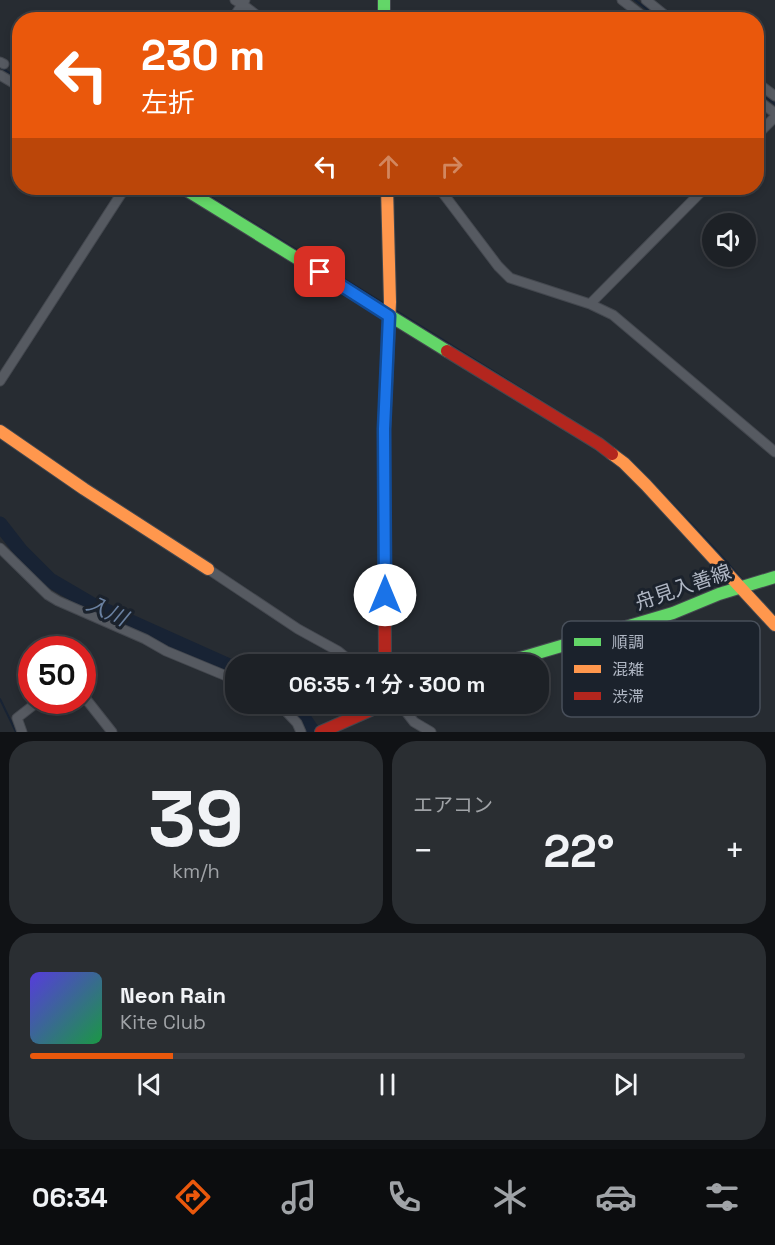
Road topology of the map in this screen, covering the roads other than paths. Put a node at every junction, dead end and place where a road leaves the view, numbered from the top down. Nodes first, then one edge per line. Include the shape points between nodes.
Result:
1 (622, 0) edge
2 (646, 0) edge
3 (241, 1) edge
4 (254, 12) edge
5 (638, 12) edge
6 (661, 12) edge
7 (775, 115) edge
8 (764, 127) edge
9 (120, 195) edge
10 (194, 195) edge
11 (387, 195) edge
12 (444, 195) edge
13 (698, 195) edge
14 (590, 304) junction
15 (390, 310) junction
16 (0, 381) edge
17 (0, 431) edge
18 (775, 452) edge
19 (0, 548) edge
20 (208, 569) joint
21 (775, 577) edge
22 (740, 587) junction
23 (646, 621) edge
24 (775, 625) edge
25 (562, 646) edge
26 (342, 654) edge
27 (386, 654) edge
28 (534, 654) edge
29 (225, 675) edge
30 (96, 712) edge
31 (21, 714) edge
32 (288, 714) edge
33 (362, 714) edge
34 (408, 714) edge
35 (22, 732) edge
36 (112, 732) edge
37 (301, 732) edge
38 (323, 732) edge
39 (430, 732) edge

1 - 5 street
2 - 6 street
3 - 4 street
7 - 8 street
9 - 16 street
10 - 15 street
11 - 15 street
12 - 14 street via 510,278
13 - 14 street
14 - 18 street via 627,326
15 - 22 street via 624,463
15 - 27 street via 384,429
17 - 20 street
19 - 29 street via 58,601
20 - 26 street
21 - 22 street, 舟見入善線
22 - 23 street, 舟見入善線
22 - 24 street
25 - 28 street, 舟見入善線
30 - 36 street
31 - 35 street via 16,718
32 - 37 street
33 - 38 street
34 - 39 street

